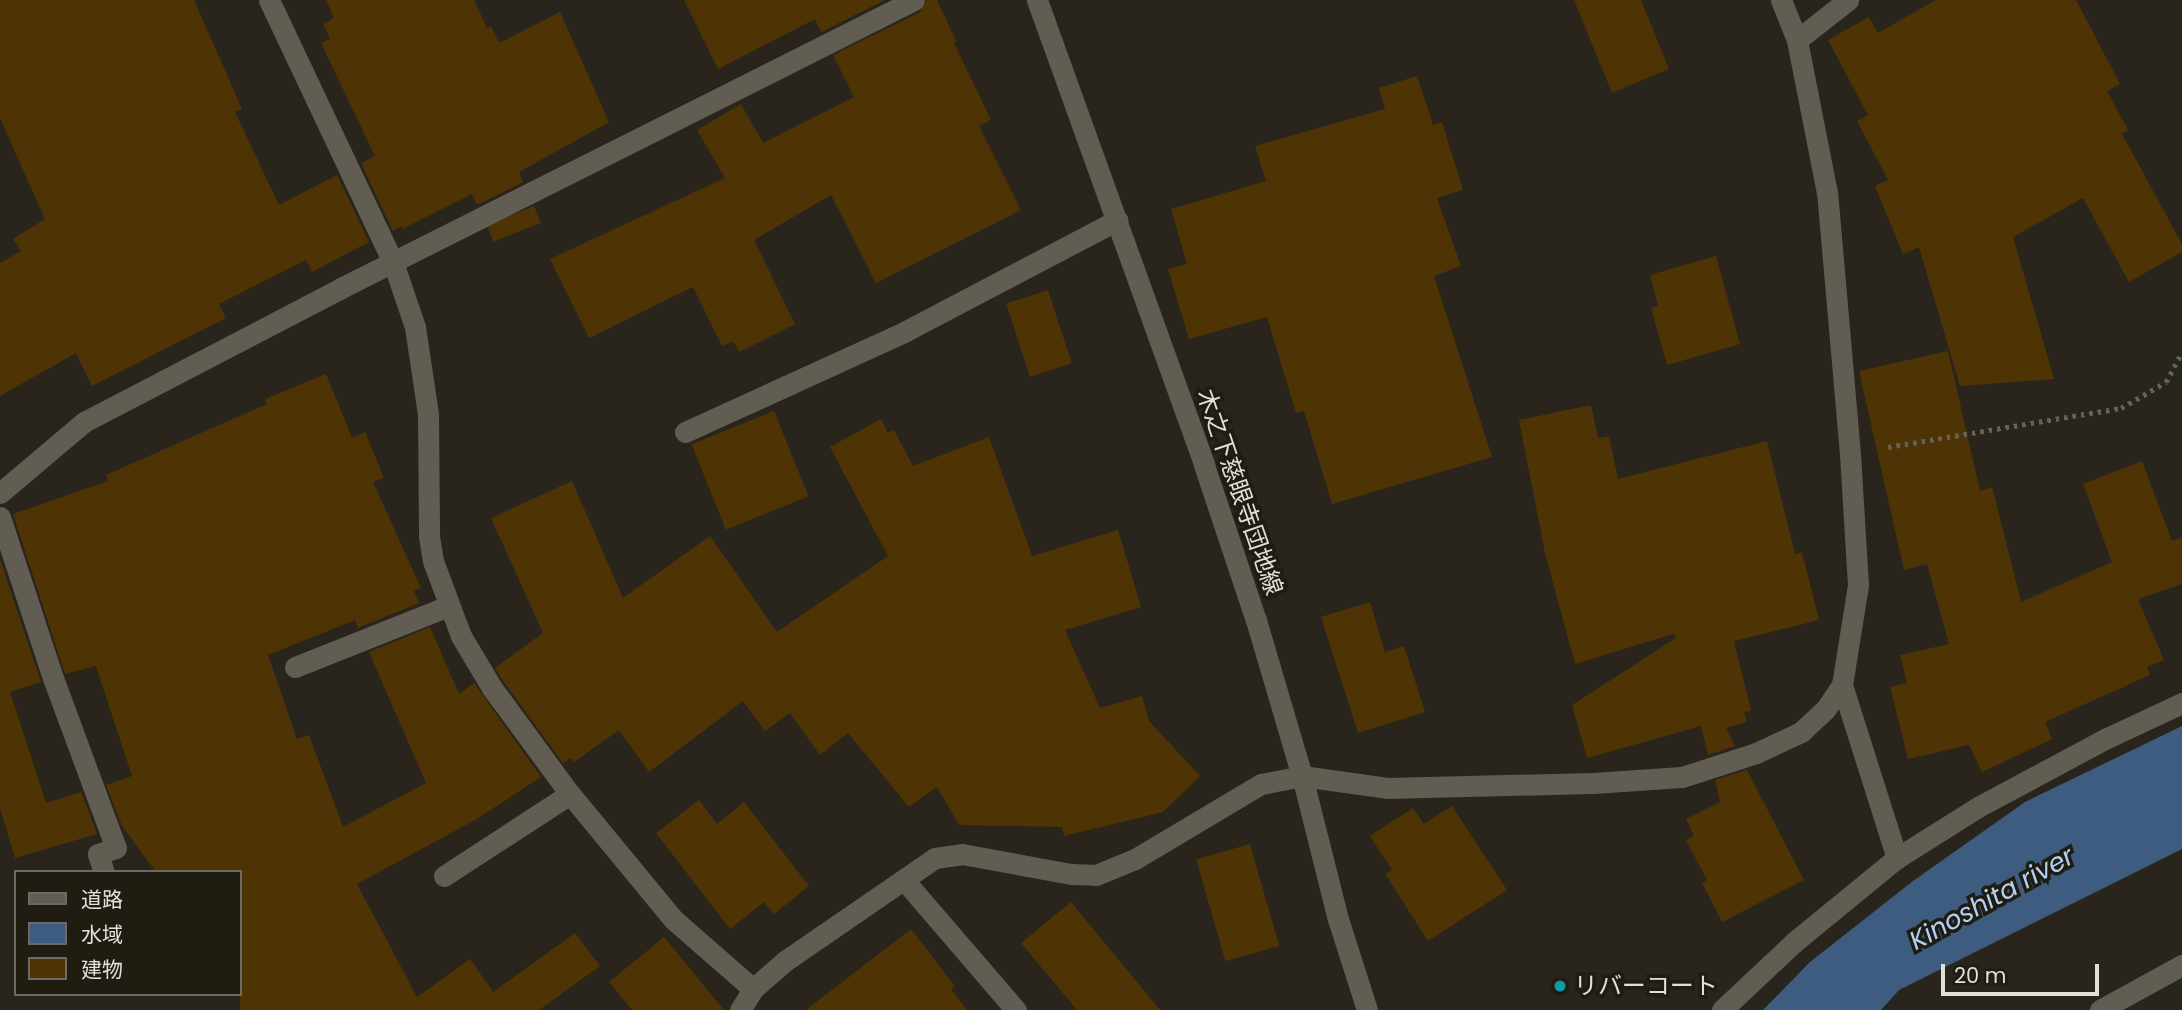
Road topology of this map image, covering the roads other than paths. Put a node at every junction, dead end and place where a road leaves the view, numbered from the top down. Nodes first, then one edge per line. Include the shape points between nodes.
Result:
1 (269, 0) edge
2 (914, 0) edge
3 (1037, 0) edge
4 (1781, 0) edge
5 (1848, 0) edge
6 (1797, 40) junction
7 (1117, 220) junction
8 (393, 262) junction
9 (685, 432) dead end
10 (0, 493) edge
11 (0, 517) edge
12 (448, 606) junction
13 (295, 667) dead end
14 (1842, 685) junction
15 (2182, 703) edge
16 (1302, 776) junction
17 (570, 794) junction
18 (1897, 858) junction
19 (103, 870) edge
20 (444, 876) dead end
21 (904, 880) junction
22 (2182, 965) edge
23 (753, 989) junction
24 (740, 1010) edge
25 (1016, 1010) edge
26 (1367, 1010) edge
27 (1722, 1010) edge
28 (2100, 1010) edge

1 - 8 street
2 - 8 street
3 - 7 street, 木之下慈眼寺団地線
4 - 6 street
5 - 6 street
6 - 14 street via 1827,193 1850,454 1858,585
7 - 9 street via 904,332
7 - 16 street, 木之下慈眼寺団地線 via 1230,543
8 - 10 street via 84,422
8 - 12 street via 415,327 423,372 429,536
11 - 19 street via 116,848 98,854
12 - 13 street
12 - 17 street via 492,688
14 - 16 street via 1825,710 1801,732 1756,753 1682,777 1387,788
14 - 18 street
15 - 18 street via 1978,807
16 - 21 street via 1261,785 1135,859 1096,875 962,854 935,858
16 - 26 street, 木之下慈眼寺団地線 via 1338,919
17 - 20 street
17 - 23 street via 674,920
18 - 27 street via 1793,943
21 - 23 street via 785,961
21 - 25 street
22 - 28 street
23 - 24 street

